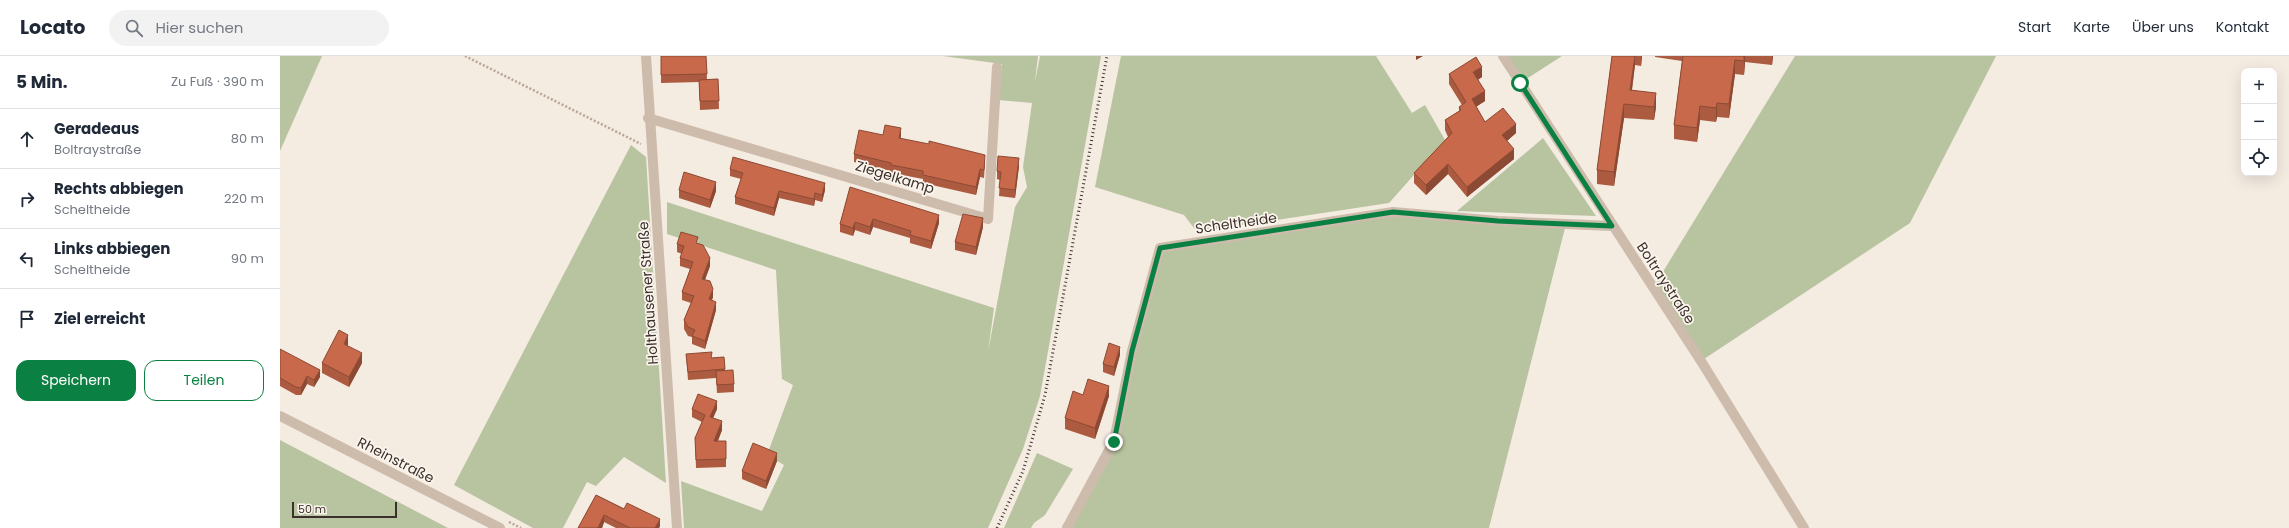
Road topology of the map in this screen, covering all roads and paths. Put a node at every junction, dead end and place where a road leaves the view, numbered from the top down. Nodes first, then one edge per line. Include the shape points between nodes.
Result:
1 (465, 56) edge
2 (646, 56) edge
3 (1503, 56) edge
4 (997, 68) dead end
5 (648, 118) junction
6 (651, 147) junction
7 (1612, 226) junction
8 (280, 416) edge
9 (500, 528) edge
10 (677, 528) edge
11 (1067, 528) edge
12 (1804, 528) edge

1 - 6 path via 638,143
2 - 5 street, Holthausener Straße
3 - 7 street, Boltraystraße
4 - 5 street, Ziegelkamp via 988,219
5 - 6 street, Holthausener Straße
6 - 10 street, Holthausener Straße
7 - 11 street, Scheltheide via 1498,221 1393,212 1160,248 1132,351 1114,442
7 - 12 street, Boltraystraße via 1701,361
8 - 9 street, Rheinstraße

